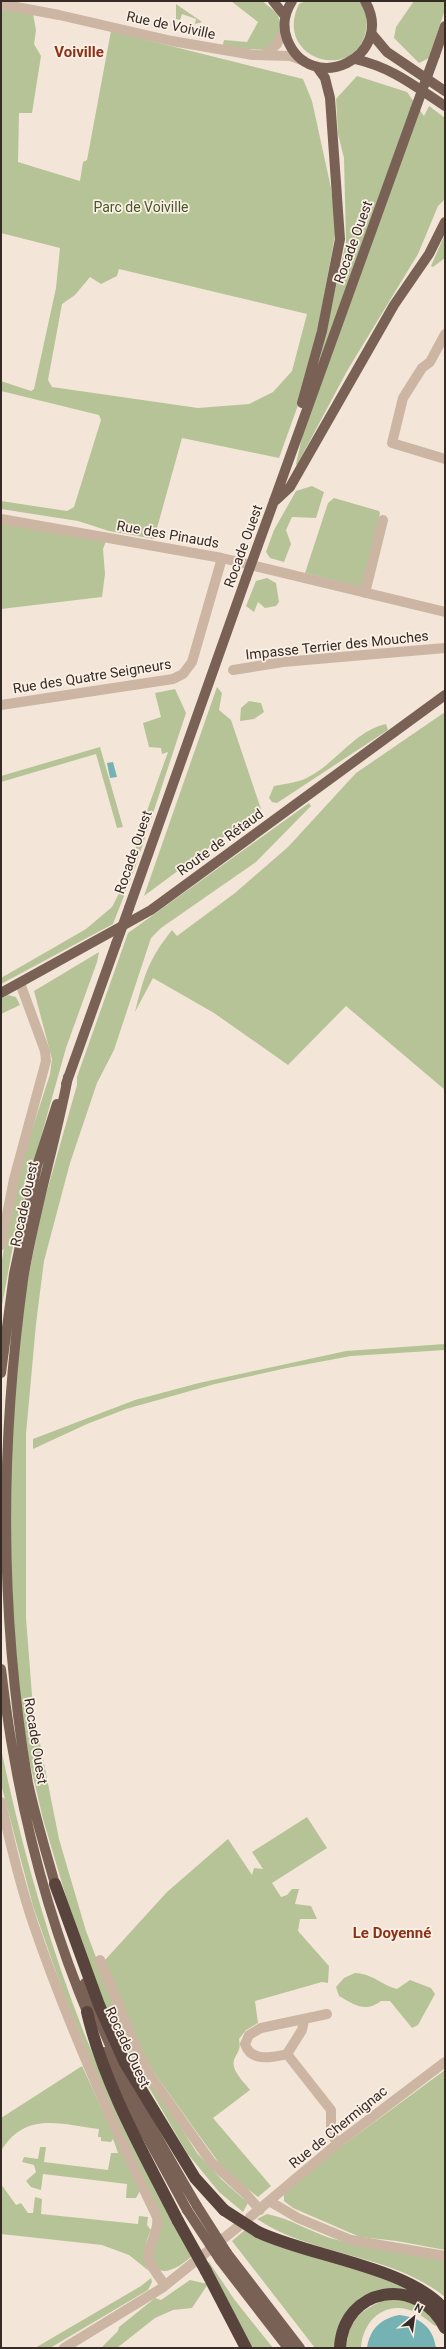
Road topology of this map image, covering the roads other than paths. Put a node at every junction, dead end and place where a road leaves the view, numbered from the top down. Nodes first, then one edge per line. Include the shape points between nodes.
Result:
1 (273, 1) edge
2 (292, 1) edge
3 (364, 1) edge
4 (1, 4) edge
5 (285, 16) junction
6 (445, 26) edge
7 (285, 27) junction
8 (371, 33) junction
9 (265, 55) junction
10 (356, 59) junction
11 (304, 61) junction
12 (317, 67) junction
13 (445, 92) edge
14 (445, 106) edge
15 (445, 222) edge
16 (445, 334) edge
17 (292, 450) junction
18 (445, 459) edge
19 (274, 501) junction
20 (1, 519) edge
21 (383, 520) dead end
22 (222, 558) junction
23 (365, 593) junction
24 (445, 612) edge
25 (445, 648) edge
26 (233, 670) dead end
27 (445, 695) edge
28 (1, 706) edge
29 (20, 983) junction
30 (1, 993) edge
31 (68, 1077) junction
32 (1, 1245) edge
33 (1, 1373) edge
34 (1, 1669) edge
35 (1, 1802) edge
36 (55, 1884) junction
37 (100, 1960) dead end
38 (87, 2012) junction
39 (327, 2014) dead end
40 (304, 2021) junction
41 (287, 2054) junction
42 (445, 2062) edge
43 (338, 2143) junction
44 (269, 2201) junction
45 (260, 2210) junction
46 (250, 2217) dead end
47 (238, 2226) dead end
48 (224, 2256) junction
49 (445, 2256) edge
50 (165, 2285) junction
51 (445, 2310) edge
52 (445, 2328) edge
53 (64, 2348) edge
54 (246, 2348) edge
55 (288, 2348) edge
56 (300, 2348) edge
57 (340, 2348) edge

1 - 5 main road
2 - 5 main road
3 - 8 main road via 372,20
4 - 9 street, Rue de Voiville via 59,14 172,41
5 - 7 main road
6 - 17 main road, Rocade Ouest, bridge
7 - 9 street via 277,44
7 - 11 main road via 290,46
8 - 10 main road via 368,43
8 - 13 main road via 387,52
9 - 11 street, Rue de Voiville via 291,56
10 - 12 main road via 337,67
10 - 14 main road via 385,67
11 - 12 main road
12 - 17 main road via 325,78 330,98 340,239 322,331 300,410
15 - 19 main road via 429,254 373,342 290,487
16 - 18 street via 430,362 422,368 403,398 392,443
17 - 19 main road, Rocade Ouest
19 - 31 main road, Rocade Ouest, bridge
20 - 22 street, Rue des Pinauds
21 - 23 street
22 - 23 street, Rue des Pinauds
22 - 28 street, Rue des Quatre Seigneurs via 192,662 183,674 173,679
23 - 24 street, Rue des Pinauds
25 - 26 street, Impasse Terrier des Mouches via 283,662
27 - 29 main road, Route de Rétaud via 151,910
29 - 30 main road, Route de Rétaud
29 - 32 street via 45,1051 46,1061 14,1179
31 - 33 main road, Rocade Ouest via 46,1138 26,1214 14,1274
31 - 36 main road, Rocade Ouest via 20,1297 6,1422 2,1512 3,1586 9,1661 28,1782
34 - 38 main road, Rocade Ouest via 14,1759 27,1821 52,1912
35 - 50 street via 21,1884 50,1971 91,2072 157,2217 157,2229 149,2260
36 - 48 main road, Rocade Ouest, bridge via 72,1945 93,2006 113,2053 155,2134
36 - 51 highway, bridge via 99,2004 125,2064 195,2178 224,2210 258,2232 409,2283 428,2294
37 - 45 street via 151,2077 211,2162
38 - 48 main road, Rocade Ouest, bridge via 119,2085 187,2210
38 - 54 highway, bridge via 94,2043 110,2080 178,2221
39 - 40 street
40 - 41 street via 302,2030
40 - 41 street via 261,2028 254,2031 246,2040 246,2048 257,2057 268,2058
41 - 43 street via 331,2110 331,2134
42 - 43 street, Rue de Chermignac
43 - 44 street, Rue de Chermignac
44 - 45 street, Rue de Chermignac
44 - 49 street via 298,2218 351,2240
45 - 46 street, Rue de Chermignac
47 - 50 street
48 - 55 main road, Rocade Ouest
48 - 56 main road, Rocade Ouest
50 - 53 street
52 - 57 highway via 434,2311 423,2302 403,2294 385,2294 368,2300 353,2312 343,2328

